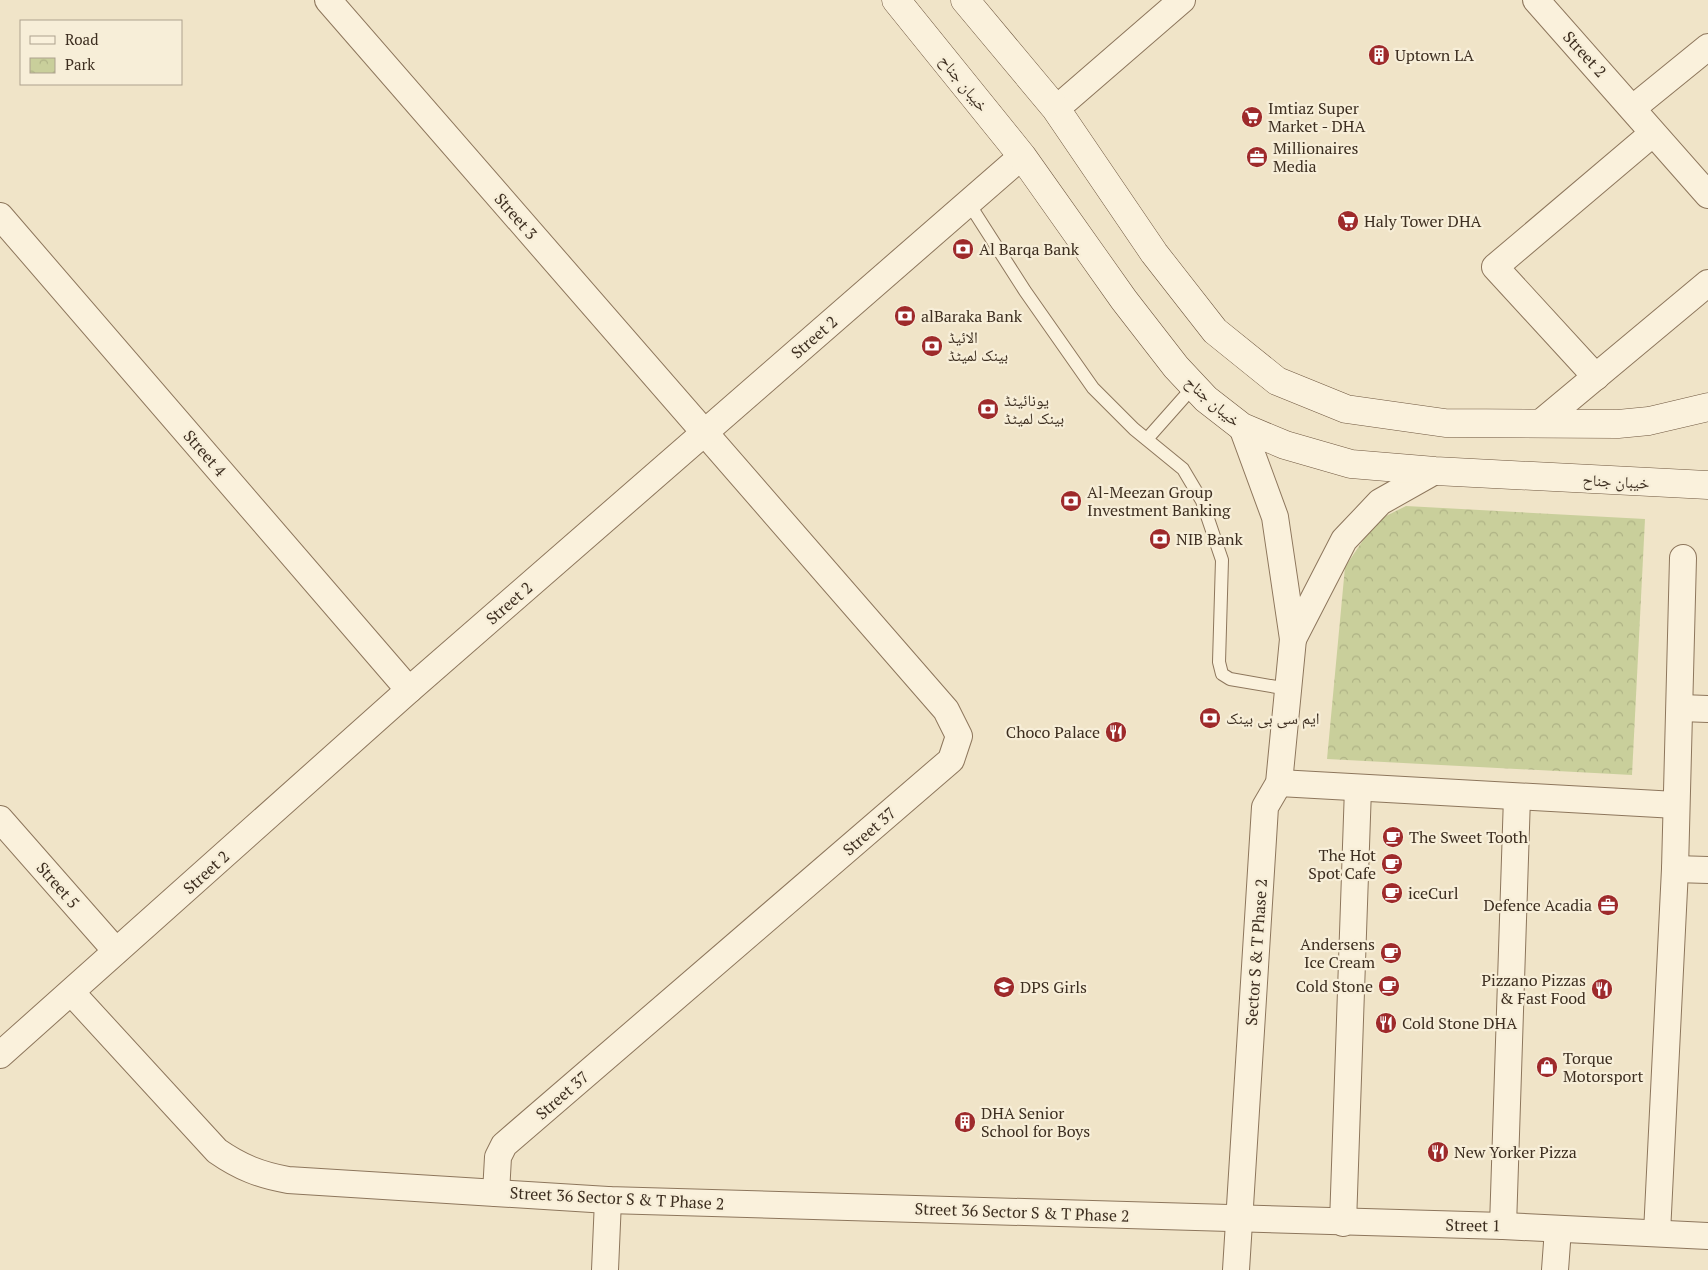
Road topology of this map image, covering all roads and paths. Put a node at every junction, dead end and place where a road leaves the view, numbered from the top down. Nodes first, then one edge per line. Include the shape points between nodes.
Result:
1 (328, 0) edge
2 (896, 0) edge
3 (965, 0) edge
4 (1182, 0) edge
5 (1536, 0) edge
6 (1708, 47) edge
7 (1634, 108) junction
8 (1056, 109) junction
9 (1652, 134) junction
10 (1022, 156) junction
11 (1708, 195) edge
12 (968, 202) junction
13 (0, 216) edge
14 (1708, 283) edge
15 (1596, 377) junction
16 (1194, 386) junction
17 (1703, 410) edge
18 (1539, 424) junction
19 (1242, 427) junction
20 (705, 432) junction
21 (1147, 439) junction
22 (1435, 472) junction
23 (1708, 485) edge
24 (1683, 558) dead end
25 (1293, 639) junction
26 (1288, 689) junction
27 (410, 690) junction
28 (1681, 708) junction
29 (1708, 709) edge
30 (1279, 783) junction
31 (1358, 788) junction
32 (1516, 797) junction
33 (1676, 804) junction
34 (0, 819) edge
35 (1675, 869) junction
36 (1708, 870) edge
37 (116, 951) junction
38 (72, 993) junction
39 (0, 1055) edge
40 (496, 1192) junction
41 (608, 1200) junction
42 (1239, 1219) junction
43 (1343, 1223) junction
44 (1503, 1226) junction
45 (1558, 1229) junction
46 (1657, 1232) junction
47 (1708, 1236) edge
48 (606, 1270) edge
49 (1236, 1270) edge
50 (1555, 1270) edge

1 - 20 street, Street 3
2 - 10 main road, خیبان جناح
3 - 8 main road
4 - 8 street
5 - 7 street, Street 2
6 - 7 street
7 - 9 street, Street 2
8 - 18 main road via 1154,253 1215,331 1277,381 1346,409 1445,423
9 - 11 street, Street 2
9 - 15 street via 1495,267
10 - 12 street, Street 2
10 - 16 main road, خیبان جناح via 1124,300
12 - 20 street, Street 2
12 - 21 lane via 1093,388
13 - 27 street, Street 4
14 - 15 street
15 - 18 street
16 - 19 main road, خیبان جناح
16 - 21 lane
17 - 18 main road via 1618,424
19 - 22 main road, خیبان جناح via 1351,464
19 - 25 street, Sector S & T Phase 2 via 1275,517
20 - 27 street, Street 2
20 - 40 street, Street 37 via 946,710 959,736 951,760 504,1145 498,1157
21 - 26 lane via 1183,469 1202,500 1222,560 1219,662 1222,674 1230,679
22 - 23 main road, خیبان جناح
22 - 25 street, Sector S & T Phase 2 via 1380,502 1344,540
24 - 28 street
25 - 26 street, Sector S & T Phase 2
26 - 30 street, Sector S & T Phase 2
27 - 37 street, Street 2
28 - 29 street
28 - 33 street
30 - 31 street
30 - 42 street, Sector S & T Phase 2 via 1265,807
31 - 32 street
31 - 43 street
32 - 33 street
32 - 44 street
33 - 35 street
34 - 37 street, Street 5
35 - 36 street
35 - 46 street
37 - 38 street, Street 2
38 - 39 street, Street 2
38 - 40 street, Street 36 Sector S & T Phase 2 via 216,1150 259,1175 288,1180
40 - 41 street, Street 36 Sector S & T Phase 2
41 - 42 street, Street 36 Sector S & T Phase 2
41 - 48 street
42 - 43 street, Street 1
42 - 49 street, Sector S & T Phase 2
43 - 44 street, Street 1
44 - 45 street, Street 1
45 - 46 street, Street 1
45 - 50 street
46 - 47 street, Street 1

